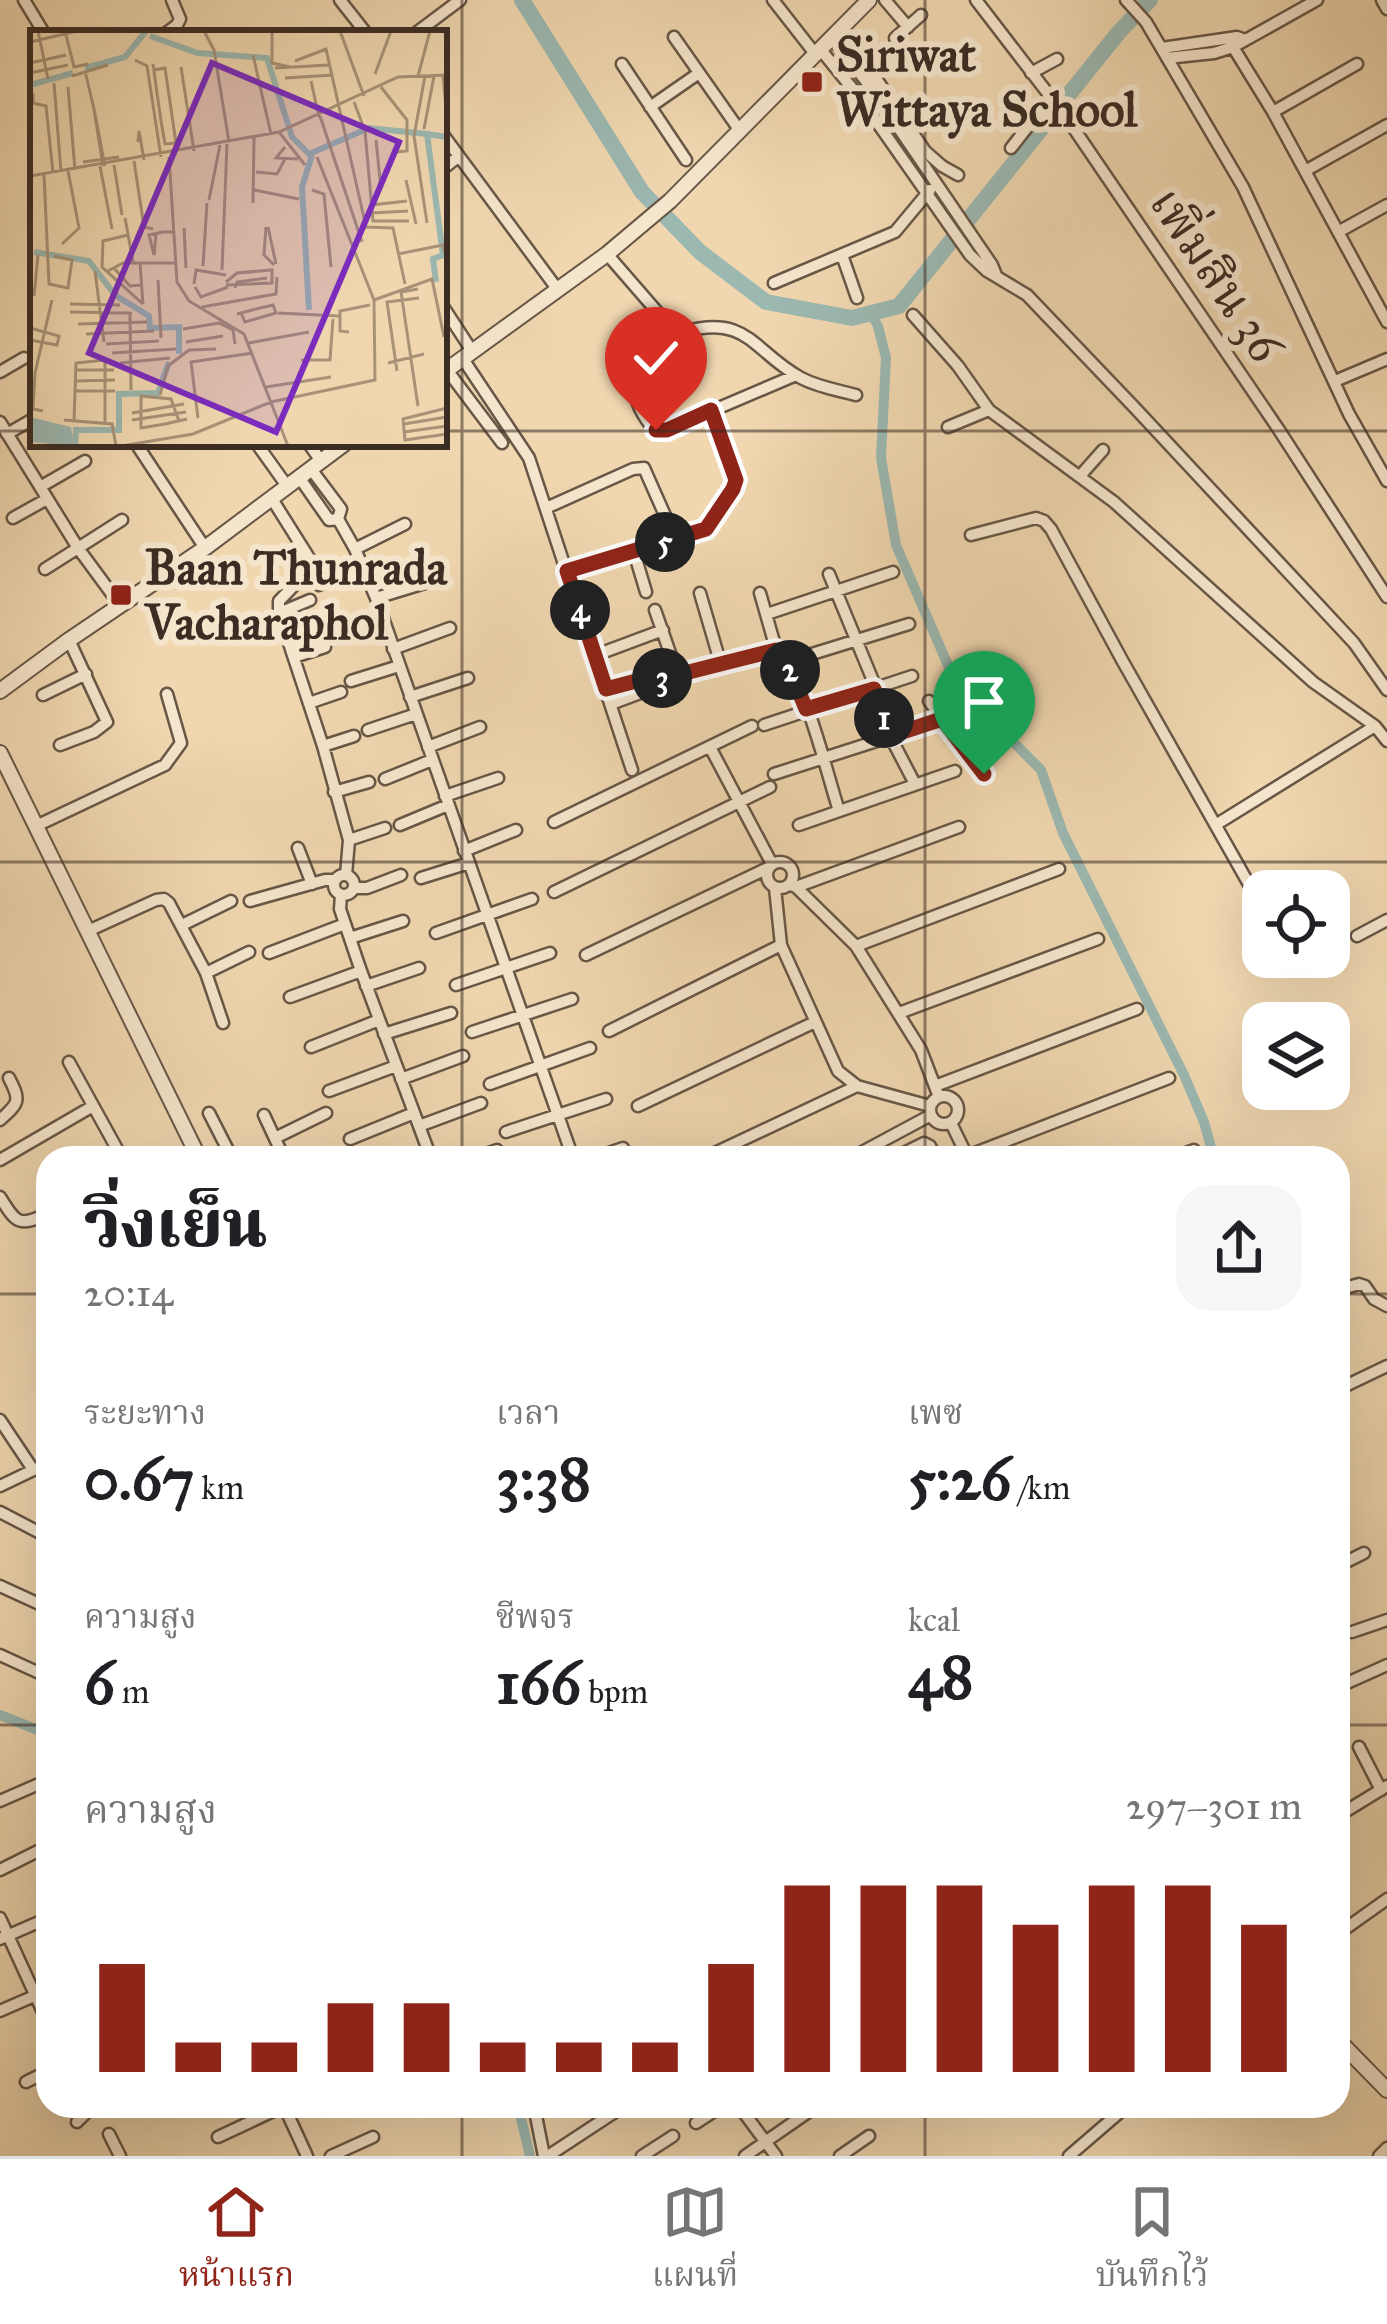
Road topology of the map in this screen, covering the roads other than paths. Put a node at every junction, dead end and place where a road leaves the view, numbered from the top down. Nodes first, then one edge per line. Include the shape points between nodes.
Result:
1 (172, 0) edge
2 (340, 0) edge
3 (460, 0) edge
4 (773, 0) edge
5 (885, 0) edge
6 (976, 0) edge
7 (1126, 0) edge
8 (1317, 0) edge
9 (1382, 0) edge
10 (26, 1) edge
11 (863, 2) edge
12 (1387, 9) edge
13 (921, 15) dead end
14 (908, 27) junction
15 (42, 30) edge
16 (170, 30) edge
17 (364, 30) edge
18 (420, 30) edge
19 (674, 37) dead end
20 (895, 38) dead end
21 (827, 43) junction
22 (1239, 44) junction
23 (1165, 53) junction
24 (1058, 59) dead end
25 (622, 64) dead end
26 (1357, 64) dead end
27 (699, 73) junction
28 (1031, 73) junction
29 (1052, 99) junction
30 (650, 107) junction
31 (1273, 112) junction
32 (1387, 125) edge
33 (740, 131) junction
34 (447, 140) edge
35 (1011, 148) dead end
36 (459, 157) junction
37 (686, 160) dead end
38 (447, 166) edge
39 (1305, 171) junction
40 (958, 175) dead end
41 (932, 189) junction
42 (1387, 205) edge
43 (1338, 232) junction
44 (607, 254) junction
45 (842, 255) junction
46 (774, 283) dead end
47 (1387, 285) edge
48 (558, 290) junction
49 (1371, 293) junction
50 (857, 298) dead end
51 (447, 314) edge
52 (913, 315) dead end
53 (1387, 322) edge
54 (682, 332) junction
55 (467, 355) junction
56 (24, 358) dead end
57 (1387, 359) edge
58 (447, 370) edge
59 (0, 372) edge
60 (447, 372) edge
61 (796, 375) junction
62 (1335, 381) junction
63 (856, 394) dead end
64 (711, 410) junction
65 (988, 410) junction
66 (30, 421) edge
67 (0, 422) edge
68 (948, 427) dead end
69 (8, 434) junction
70 (502, 443) dead end
71 (138, 447) edge
72 (262, 447) edge
73 (308, 447) edge
74 (340, 447) edge
75 (16, 449) junction
76 (1103, 450) dead end
77 (0, 458) edge
78 (85, 461) dead end
79 (304, 473) junction
80 (1385, 473) edge
81 (1080, 476) junction
82 (40, 487) junction
83 (47, 499) junction
84 (272, 499) junction
85 (546, 508) junction
86 (13, 518) dead end
87 (122, 520) dead end
88 (405, 524) dead end
89 (970, 535) dead end
90 (675, 538) junction
91 (78, 548) junction
92 (206, 548) junction
93 (355, 549) junction
94 (634, 552) junction
95 (363, 565) junction
96 (45, 569) dead end
97 (567, 571) junction
98 (893, 572) dead end
99 (829, 574) dead end
100 (424, 583) dead end
101 (319, 584) dead end
102 (646, 592) dead end
103 (835, 592) junction
104 (700, 593) dead end
105 (760, 593) dead end
106 (1387, 597) edge
107 (376, 598) junction
108 (310, 600) dead end
109 (120, 605) junction
110 (655, 610) dead end
111 (279, 614) junction
112 (767, 614) junction
113 (382, 618) junction
114 (909, 624) dead end
115 (451, 628) dead end
116 (663, 630) junction
117 (334, 634) dead end
118 (69, 640) junction
119 (855, 641) junction
120 (325, 647) dead end
121 (393, 649) junction
122 (776, 650) junction
123 (596, 655) junction
124 (294, 657) junction
125 (787, 662) junction
126 (721, 665) junction
127 (399, 666) junction
128 (86, 674) junction
129 (677, 674) junction
130 (912, 676) dead end
131 (468, 677) dead end
132 (661, 679) junction
133 (351, 681) dead end
134 (606, 689) junction
135 (875, 689) junction
136 (1387, 690) edge
137 (0, 691) edge
138 (340, 692) dead end
139 (167, 694) dead end
140 (43, 695) dead end
141 (410, 697) junction
142 (929, 701) dead end
143 (309, 703) junction
144 (611, 704) junction
145 (806, 709) junction
146 (416, 714) junction
147 (942, 719) junction
148 (1376, 726) junction
149 (480, 727) dead end
150 (368, 730) dead end
151 (354, 736) dead end
152 (890, 736) junction
153 (1387, 741) edge
154 (60, 745) dead end
155 (323, 746) junction
156 (710, 746) junction
157 (428, 747) junction
158 (0, 753) edge
159 (822, 758) junction
160 (432, 760) junction
161 (632, 770) dead end
162 (955, 771) dead end
163 (773, 773) dead end
164 (984, 774) dead end
165 (498, 778) dead end
166 (385, 779) dead end
167 (369, 782) dead end
168 (915, 784) junction
169 (770, 787) dead end
170 (334, 792) junction
171 (447, 801) junction
172 (740, 802) junction
173 (839, 811) junction
174 (554, 822) dead end
175 (1217, 824) junction
176 (400, 825) dead end
177 (799, 825) dead end
178 (36, 826) junction
179 (386, 827) dead end
180 (959, 827) dead end
181 (516, 830) dead end
182 (349, 840) junction
183 (298, 848) dead end
184 (466, 856) junction
185 (770, 866) junction
186 (1059, 869) dead end
187 (1242, 870) edge
188 (401, 875) dead end
189 (341, 878) junction
190 (421, 878) dead end
191 (312, 884) junction
192 (793, 886) junction
193 (355, 887) junction
194 (775, 888) junction
195 (554, 892) dead end
196 (341, 895) junction
197 (532, 899) dead end
198 (231, 901) dead end
199 (250, 902) dead end
200 (487, 914) junction
201 (1387, 920) edge
202 (403, 921) dead end
203 (345, 924) junction
204 (182, 925) junction
205 (88, 932) junction
206 (436, 933) dead end
207 (1357, 936) dead end
208 (350, 938) junction
209 (1098, 938) dead end
210 (781, 945) junction
211 (856, 946) junction
212 (249, 952) dead end
213 (269, 953) dead end
214 (550, 953) dead end
215 (586, 955) dead end
216 (419, 968) dead end
217 (506, 968) junction
218 (361, 971) junction
219 (206, 973) junction
220 (366, 986) junction
221 (455, 986) dead end
222 (290, 997) dead end
223 (572, 999) dead end
224 (1137, 1009) dead end
225 (451, 1012) dead end
226 (899, 1013) junction
227 (523, 1016) junction
228 (379, 1020) junction
229 (815, 1022) junction
230 (223, 1023) dead end
231 (609, 1030) dead end
232 (472, 1031) dead end
233 (384, 1034) junction
234 (310, 1047) dead end
235 (590, 1048) dead end
236 (464, 1056) dead end
237 (69, 1062) dead end
238 (396, 1066) junction
239 (541, 1066) junction
240 (9, 1078) dead end
241 (1169, 1078) dead end
242 (401, 1079) junction
243 (490, 1084) dead end
244 (857, 1087) junction
245 (328, 1091) dead end
246 (606, 1099) dead end
247 (934, 1101) junction
248 (481, 1103) dead end
249 (94, 1106) junction
250 (638, 1106) dead end
251 (209, 1113) dead end
252 (326, 1113) dead end
253 (264, 1115) dead end
254 (558, 1115) junction
255 (416, 1119) junction
256 (0, 1120) edge
257 (951, 1123) junction
258 (506, 1132) dead end
259 (275, 1138) junction
260 (350, 1139) dead end
261 (116, 1146) edge
262 (193, 1146) edge
263 (226, 1146) edge
264 (279, 1146) edge
265 (426, 1146) edge
266 (569, 1146) edge
267 (730, 1146) edge
268 (868, 1146) edge
269 (962, 1146) edge
270 (996, 1146) edge
271 (0, 1160) edge
272 (0, 1197) edge
273 (36, 1220) edge
274 (1350, 1287) edge
275 (1387, 1306) edge
276 (1387, 1366) edge
277 (1350, 1384) edge
278 (0, 1420) edge
279 (36, 1467) edge
280 (32, 1468) junction
281 (0, 1486) edge
282 (0, 1512) edge
283 (36, 1531) edge
284 (1364, 1553) dead end
285 (1350, 1560) edge
286 (0, 1586) edge
287 (36, 1602) edge
288 (1387, 1620) edge
289 (1352, 1632) dead end
290 (0, 1655) edge
291 (1387, 1664) edge
292 (36, 1672) edge
293 (1350, 1677) edge
294 (1359, 1747) dead end
295 (36, 1785) edge
296 (1384, 1788) edge
297 (0, 1801) edge
298 (1350, 1809) edge
299 (36, 1852) edge
300 (0, 1870) edge
301 (1387, 1899) edge
302 (0, 1918) edge
303 (36, 1923) edge
304 (1350, 1925) edge
305 (4, 1937) edge
306 (35, 1996) joint
307 (0, 2012) edge
308 (1350, 2052) edge
309 (36, 2077) edge
310 (26, 2082) dead end
311 (1387, 2090) edge
312 (81, 2118) edge
313 (258, 2118) edge
314 (290, 2118) edge
315 (537, 2118) edge
316 (605, 2118) edge
317 (702, 2118) edge
318 (748, 2118) edge
319 (800, 2118) edge
320 (1113, 2118) edge
321 (77, 2122) dead end
322 (696, 2122) dead end
323 (109, 2134) dead end
324 (673, 2135) dead end
325 (869, 2136) dead end
326 (218, 2137) dead end
327 (373, 2137) dead end
328 (766, 2142) junction
329 (1387, 2148) edge
330 (119, 2156) edge
331 (307, 2156) edge
332 (331, 2156) edge
333 (546, 2156) edge
334 (642, 2156) edge
335 (745, 2156) edge
336 (776, 2156) edge
337 (840, 2156) edge
338 (1069, 2156) edge
339 (1378, 2156) edge

1 - 16 street via 180,19
2 - 17 street
3 - 18 street
4 - 21 street
5 - 14 street
6 - 28 street, เพิ่มสิน 36
7 - 23 street
8 - 22 street
9 - 12 street
10 - 15 street
11 - 21 street
13 - 14 street
14 - 20 street
19 - 27 street
21 - 33 street
21 - 40 street
21 - 41 street via 872,89
22 - 23 street via 1237,37
22 - 31 street
23 - 62 street via 1243,187
24 - 28 street
25 - 30 street
26 - 31 street
27 - 30 street
27 - 33 street
28 - 29 street, เพิ่มสิน 36
29 - 35 street
29 - 106 street, เพิ่มสิน 36
30 - 37 street
31 - 39 street
32 - 39 street
33 - 44 street
34 - 36 street
36 - 38 street
36 - 48 street
39 - 43 street
41 - 45 street via 898,230
41 - 136 street via 996,275 1027,295 1136,408 1354,643
42 - 43 street
43 - 49 street
44 - 48 street
44 - 54 street
45 - 46 street
45 - 50 street
47 - 49 street
48 - 55 street
49 - 53 street
51 - 55 street
52 - 65 street
54 - 61 street via 730,329
54 - 64 street via 633,392 660,431
55 - 58 street
55 - 85 street via 529,458
56 - 59 street
57 - 62 street
60 - 70 street
61 - 63 street
61 - 64 street
62 - 80 street
64 - 90 street via 736,480 706,529
65 - 68 street
65 - 81 street
66 - 69 street
67 - 69 street
69 - 75 street
71 - 92 street
72 - 79 street
73 - 79 street
74 - 79 street
75 - 77 street
75 - 82 street
76 - 81 street
78 - 82 street
79 - 84 street
79 - 93 street via 341,509 338,519
81 - 148 street via 1312,682
82 - 83 street
83 - 86 street
83 - 91 street
84 - 92 street
84 - 111 street via 311,561 279,601
85 - 90 street via 644,468
85 - 97 street
87 - 91 street
88 - 93 street
89 - 175 street via 1044,520
90 - 94 street
91 - 96 street
91 - 109 street
92 - 109 street
93 - 95 street
94 - 97 street
94 - 102 street
95 - 101 street
95 - 107 street
97 - 123 street
98 - 103 street
99 - 103 street
100 - 107 street
103 - 112 street
103 - 119 street
104 - 126 street
105 - 112 street
107 - 113 street
108 - 111 street
109 - 118 street
110 - 116 street
111 - 124 street
112 - 122 street
113 - 117 street
113 - 121 street
114 - 119 street
115 - 121 street
116 - 123 street
116 - 129 street
118 - 128 street
118 - 137 street
119 - 125 street
119 - 135 street
120 - 124 street
121 - 127 street
122 - 125 street
122 - 126 street
123 - 134 street
124 - 143 street
125 - 145 street
126 - 129 street
127 - 133 street
127 - 141 street
128 - 140 street
128 - 154 street via 107,722
129 - 132 street
130 - 135 street
131 - 141 street
132 - 134 street
132 - 144 street
134 - 144 street
135 - 145 street
135 - 152 street
138 - 143 street
139 - 178 street via 181,742 170,759
141 - 146 street
142 - 147 street
143 - 155 street
144 - 161 street
145 - 156 street
145 - 159 street
146 - 150 street
146 - 157 street
147 - 152 street
147 - 164 street
148 - 153 street
148 - 175 street
149 - 157 street
151 - 155 street
152 - 159 street
152 - 168 street
155 - 170 street
156 - 172 street
156 - 174 street
157 - 160 street
158 - 178 street
159 - 163 street
159 - 173 street
160 - 166 street
160 - 171 street
162 - 168 street
165 - 171 street
167 - 170 street
168 - 173 street
169 - 172 street
170 - 182 street
171 - 176 street
171 - 184 street
172 - 185 street
172 - 195 street
173 - 177 street
175 - 187 street
178 - 205 street
179 - 182 street
180 - 192 street
181 - 184 street
182 - 189 street
183 - 191 street
184 - 190 street
184 - 200 street
185 - 192 street via 786,864
185 - 194 street
185 - 215 street
186 - 211 street
188 - 193 street
189 - 191 street
189 - 193 street
189 - 196 street
191 - 199 street
192 - 194 street
192 - 211 street
193 - 196 street
194 - 210 street
196 - 203 street
197 - 200 street
198 - 204 street
200 - 206 street
200 - 217 street
201 - 207 street
202 - 208 street
203 - 208 street
203 - 213 street
204 - 205 street via 164,899
204 - 219 street
205 - 262 street
208 - 218 street
209 - 226 street
210 - 229 street
210 - 231 street
211 - 226 street
212 - 219 street
214 - 217 street
216 - 220 street
217 - 221 street
217 - 227 street
218 - 220 street
218 - 222 street
219 - 230 street
220 - 228 street
223 - 227 street
224 - 247 street
225 - 233 street
226 - 247 street via 921,1049
227 - 232 street
227 - 239 street
228 - 233 street
228 - 234 street
229 - 244 street via 838,1071
229 - 250 street
233 - 238 street
235 - 239 street
236 - 242 street
237 - 249 street
238 - 242 street
238 - 245 street
239 - 243 street
239 - 254 street
240 - 256 street via 16,1106
241 - 270 street
242 - 255 street
244 - 247 street
244 - 267 street
246 - 254 street
247 - 257 street via 938,1123
247 - 257 street via 952,1098 959,1113
247 - 268 street
248 - 255 street
249 - 261 street
249 - 271 street
251 - 263 street
252 - 259 street
253 - 259 street
254 - 258 street
254 - 266 street
255 - 260 street
255 - 265 street
257 - 269 street
259 - 264 street
272 - 273 street via 16,1220
274 - 275 street via 1365,1286
276 - 277 street
278 - 280 street
279 - 280 street
280 - 281 street
282 - 283 street
284 - 285 street
286 - 287 street
288 - 289 street
290 - 292 street
291 - 293 street
294 - 296 street
295 - 297 street
296 - 298 street
299 - 300 street
301 - 304 street
302 - 305 street
303 - 305 street
305 - 306 street
306 - 307 street
308 - 311 street
309 - 310 street
312 - 321 street
313 - 326 street
314 - 331 street
315 - 333 street
316 - 333 street
317 - 322 street
318 - 328 street
319 - 328 street
320 - 338 street
323 - 330 street
324 - 334 street
325 - 337 street
327 - 332 street
328 - 335 street
328 - 336 street
329 - 339 street

